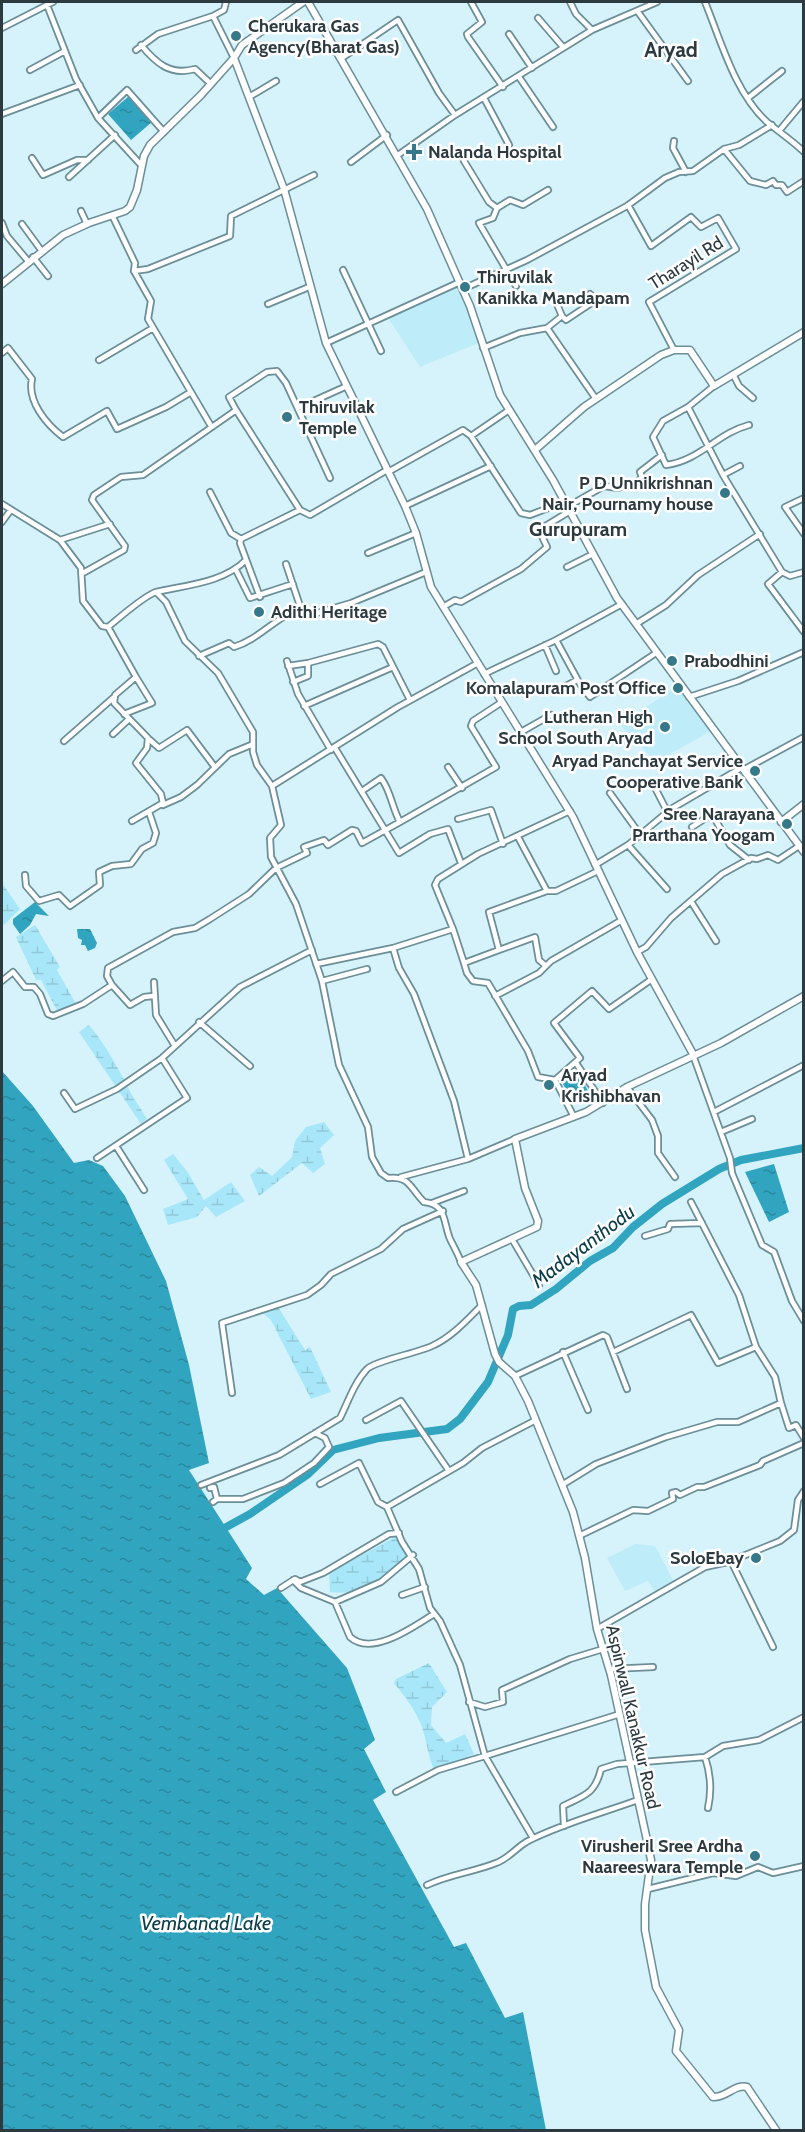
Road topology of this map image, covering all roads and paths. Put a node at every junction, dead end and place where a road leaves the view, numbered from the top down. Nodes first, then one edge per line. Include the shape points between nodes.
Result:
1 (53, 2) edge
2 (226, 2) edge
3 (303, 2) edge
4 (309, 2) edge
5 (471, 2) edge
6 (570, 2) edge
7 (657, 2) edge
8 (705, 2) edge
9 (47, 5) junction
10 (638, 12) junction
11 (213, 16) junction
12 (538, 18) dead end
13 (2, 28) edge
14 (592, 30) junction
15 (509, 34) dead end
16 (141, 45) junction
17 (563, 47) junction
18 (136, 50) dead end
19 (65, 51) junction
20 (234, 58) junction
21 (342, 58) junction
22 (532, 68) junction
23 (30, 70) dead end
24 (782, 71) dead end
25 (519, 77) junction
26 (276, 81) dead end
27 (688, 81) dead end
28 (212, 84) junction
29 (80, 85) junction
30 (503, 87) junction
31 (249, 97) junction
32 (484, 98) junction
33 (748, 98) junction
34 (804, 101) edge
35 (2, 114) edge
36 (455, 115) junction
37 (98, 118) junction
38 (772, 125) junction
39 (553, 127) dead end
40 (779, 131) junction
41 (164, 132) junction
42 (115, 135) junction
43 (387, 135) junction
44 (674, 141) dead end
45 (508, 145) dead end
46 (724, 149) junction
47 (804, 152) edge
48 (398, 154) junction
49 (32, 158) dead end
50 (88, 160) junction
51 (464, 161) dead end
52 (351, 162) dead end
53 (141, 165) junction
54 (686, 172) junction
55 (314, 175) dead end
56 (69, 177) dead end
57 (804, 181) edge
58 (284, 189) junction
59 (548, 190) dead end
60 (628, 205) junction
61 (497, 208) junction
62 (81, 211) dead end
63 (112, 215) junction
64 (2, 223) edge
65 (22, 224) dead end
66 (87, 224) junction
67 (41, 250) junction
68 (31, 259) junction
69 (505, 269) junction
70 (343, 270) dead end
71 (134, 272) junction
72 (48, 276) dead end
73 (2, 284) edge
74 (462, 285) junction
75 (516, 286) dead end
76 (309, 287) junction
77 (590, 294) dead end
78 (556, 302) dead end
79 (268, 304) dead end
80 (562, 316) junction
81 (369, 323) junction
82 (153, 328) junction
83 (547, 328) junction
84 (804, 332) edge
85 (326, 343) junction
86 (483, 348) junction
87 (674, 350) junction
88 (381, 351) dead end
89 (2, 353) edge
90 (99, 360) dead end
91 (733, 374) junction
92 (347, 386) junction
93 (714, 386) junction
94 (191, 392) junction
95 (753, 398) dead end
96 (596, 399) junction
97 (688, 407) junction
98 (298, 408) junction
99 (236, 410) junction
100 (509, 410) junction
101 (211, 426) junction
102 (749, 426) dead end
103 (471, 436) junction
104 (709, 448) junction
105 (536, 449) junction
106 (662, 455) junction
107 (491, 466) junction
108 (740, 466) dead end
109 (388, 471) junction
110 (723, 475) junction
111 (330, 478) dead end
112 (210, 492) dead end
113 (804, 498) edge
114 (2, 504) edge
115 (405, 506) junction
116 (567, 506) junction
117 (10, 510) junction
118 (300, 510) junction
119 (2, 522) edge
120 (110, 524) junction
121 (416, 533) junction
122 (760, 534) junction
123 (804, 534) edge
124 (241, 539) junction
125 (60, 540) junction
126 (368, 553) dead end
127 (593, 554) junction
128 (246, 560) junction
129 (286, 564) dead end
130 (567, 567) dead end
131 (236, 570) junction
132 (426, 572) junction
133 (782, 572) junction
134 (804, 572) edge
135 (83, 573) junction
136 (293, 584) junction
137 (156, 592) junction
138 (260, 597) junction
139 (622, 604) junction
140 (442, 607) junction
141 (301, 609) junction
142 (636, 624) junction
143 (108, 627) junction
144 (804, 632) edge
145 (556, 640) junction
146 (545, 645) junction
147 (804, 652) edge
148 (656, 653) junction
149 (199, 656) junction
150 (308, 663) junction
151 (478, 663) junction
152 (393, 667) junction
153 (556, 671) dead end
154 (484, 674) junction
155 (136, 677) junction
156 (577, 680) junction
157 (293, 682) junction
158 (566, 686) dead end
159 (689, 697) junction
160 (112, 698) junction
161 (410, 700) junction
162 (502, 702) junction
163 (304, 706) junction
164 (124, 714) junction
165 (551, 715) dead end
166 (128, 720) junction
167 (521, 732) junction
168 (113, 734) dead end
169 (804, 737) edge
170 (148, 738) junction
171 (64, 741) dead end
172 (251, 746) junction
173 (333, 749) junction
174 (214, 766) junction
175 (448, 767) dead end
176 (742, 769) junction
177 (652, 782) dead end
178 (272, 786) junction
179 (462, 788) junction
180 (362, 791) junction
181 (610, 793) dead end
182 (804, 804) edge
183 (160, 806) junction
184 (570, 811) junction
185 (149, 812) junction
186 (668, 813) junction
187 (458, 819) dead end
188 (132, 821) dead end
189 (400, 822) junction
190 (781, 822) junction
191 (692, 827) dead end
192 (384, 830) junction
193 (639, 833) junction
194 (518, 837) junction
195 (503, 844) junction
196 (628, 845) junction
197 (799, 846) junction
198 (804, 852) edge
199 (748, 860) junction
200 (461, 862) junction
201 (276, 868) junction
202 (597, 868) junction
203 (25, 875) dead end
204 (667, 889) dead end
205 (547, 891) junction
206 (692, 903) junction
207 (622, 920) junction
208 (453, 928) junction
209 (716, 942) dead end
210 (393, 948) junction
211 (312, 950) junction
212 (499, 950) junction
213 (637, 952) junction
214 (464, 963) junction
215 (316, 964) junction
216 (546, 966) junction
217 (367, 969) dead end
218 (652, 979) junction
219 (2, 981) edge
220 (322, 981) junction
221 (154, 982) dead end
222 (112, 985) junction
223 (153, 996) junction
224 (495, 996) junction
225 (804, 996) edge
226 (199, 1022) junction
227 (175, 1046) junction
228 (693, 1054) junction
229 (162, 1058) junction
230 (576, 1063) junction
231 (804, 1065) edge
232 (250, 1066) dead end
233 (555, 1080) junction
234 (627, 1087) junction
235 (64, 1093) dead end
236 (603, 1103) junction
237 (714, 1112) junction
238 (574, 1117) junction
239 (752, 1119) dead end
240 (721, 1132) junction
241 (515, 1139) junction
242 (116, 1146) junction
243 (97, 1158) dead end
244 (468, 1159) junction
245 (401, 1177) junction
246 (675, 1177) dead end
247 (144, 1190) dead end
248 (464, 1191) dead end
249 (441, 1201) junction
250 (691, 1202) dead end
251 (432, 1203) junction
252 (440, 1209) junction
253 (702, 1223) junction
254 (645, 1236) dead end
255 (512, 1239) junction
256 (461, 1262) junction
257 (539, 1285) dead end
258 (483, 1305) junction
259 (804, 1321) edge
260 (756, 1347) junction
261 (563, 1352) junction
262 (613, 1352) junction
263 (515, 1376) junction
264 (627, 1389) dead end
265 (232, 1393) dead end
266 (781, 1403) junction
267 (588, 1410) dead end
268 (366, 1420) dead end
269 (536, 1420) junction
270 (315, 1433) junction
271 (804, 1438) edge
272 (804, 1443) edge
273 (449, 1471) junction
274 (320, 1484) dead end
275 (201, 1485) dead end
276 (562, 1485) junction
277 (210, 1488) dead end
278 (804, 1491) edge
279 (218, 1498) junction
280 (213, 1502) dead end
281 (387, 1507) junction
282 (399, 1533) junction
283 (579, 1536) junction
284 (413, 1555) junction
285 (731, 1561) junction
286 (293, 1580) junction
287 (425, 1587) junction
288 (281, 1588) dead end
289 (402, 1595) dead end
290 (335, 1602) junction
291 (434, 1614) junction
292 (597, 1629) junction
293 (773, 1647) dead end
294 (603, 1649) junction
295 (653, 1666) dead end
296 (610, 1670) junction
297 (469, 1702) junction
298 (620, 1714) junction
299 (804, 1717) edge
300 (485, 1756) junction
301 (705, 1757) junction
302 (631, 1762) junction
303 (396, 1792) dead end
304 (638, 1800) junction
305 (708, 1808) dead end
306 (564, 1826) junction
307 (533, 1838) junction
308 (804, 1866) edge
309 (427, 1885) dead end
310 (648, 1889) junction
311 (776, 2130) edge

1 - 9 street
2 - 11 street via 224,10
3 - 20 main road via 242,45
4 - 21 main road
5 - 30 street via 482,22 467,34
6 - 14 street
7 - 10 street
8 - 33 street via 719,31 724,54
9 - 13 street
9 - 19 street
10 - 14 street
10 - 27 street
11 - 16 street via 158,34
11 - 20 street
12 - 17 street
14 - 17 street
15 - 22 street
16 - 18 street
16 - 28 street via 159,66 195,69
17 - 22 street
19 - 23 street
19 - 29 street
20 - 28 main road
20 - 31 main road
21 - 36 street via 398,20
21 - 43 main road
22 - 25 street
24 - 33 street
25 - 30 street
25 - 39 street
26 - 31 street
28 - 41 main road
29 - 35 street
29 - 37 street
30 - 32 street
31 - 58 main road
32 - 36 street
32 - 45 street
33 - 38 street
34 - 40 street
36 - 48 street
37 - 41 street via 127,90
37 - 42 street
38 - 40 street
38 - 46 street via 739,145
40 - 47 street
41 - 53 main road via 147,149
42 - 50 street
42 - 53 street
43 - 48 main road
43 - 52 street
44 - 54 street via 673,148
46 - 54 street
46 - 57 street via 750,181 766,185 773,181 787,192
48 - 74 main road
49 - 50 street via 43,175 77,160
50 - 56 street
51 - 61 street via 489,202
53 - 63 main road via 130,207
54 - 60 street via 665,177
55 - 58 street
58 - 71 street via 231,216 230,236
58 - 76 main road
59 - 61 street via 523,205 510,200
60 - 69 street
60 - 87 street, Tharayil Rd via 651,246 691,217 701,227 718,218 736,249 649,302
61 - 69 street via 492,218 479,223
62 - 66 street
63 - 66 main road
63 - 71 street via 135,263
64 - 68 street via 7,237
65 - 67 street
66 - 67 main road
67 - 68 main road
68 - 72 street
68 - 73 main road
69 - 74 street
69 - 75 street
70 - 81 street
71 - 82 street via 151,302 148,319
74 - 81 street
74 - 86 main road
76 - 79 street
76 - 85 main road
77 - 80 street via 596,300 566,320
78 - 80 street
80 - 83 street
81 - 85 street
81 - 88 street
82 - 90 street
82 - 94 street
83 - 86 street via 520,333
83 - 96 street
84 - 91 main road
85 - 92 main road
86 - 100 main road
87 - 93 main road via 685,349 694,354
87 - 96 main road
89 - 94 street via 8,348 26,368 32,379 32,399 63,437 107,411 117,429
91 - 93 main road
91 - 95 street via 739,386
92 - 98 street
92 - 109 main road
93 - 97 street
94 - 101 street
96 - 105 main road
97 - 104 street
97 - 106 street via 663,421 652,437
98 - 99 street via 276,371 267,372 229,397
98 - 111 street
99 - 101 street
99 - 118 street
100 - 103 street
100 - 105 main road
101 - 120 street via 143,475 121,477 94,495 92,500
102 - 104 street via 734,429
103 - 107 street
103 - 109 street via 463,430 456,432
104 - 106 street via 683,463 666,465
104 - 110 street
105 - 116 main road
106 - 116 street via 640,472 642,477 637,482 618,488 604,486
107 - 115 street
107 - 116 street via 525,516
108 - 110 street
109 - 115 main road
109 - 118 street via 310,515
110 - 122 street
112 - 124 street via 231,533
113 - 123 street via 785,507
114 - 117 street
115 - 121 main road
116 - 127 main road
116 - 140 street via 539,530 547,547 521,568 461,602 455,600
117 - 119 street
117 - 125 street
118 - 124 street
120 - 125 street
120 - 135 street via 124,542 124,550
121 - 126 street
121 - 132 main road
122 - 133 street
122 - 142 street
124 - 128 street
125 - 135 street
127 - 130 street
127 - 139 main road
128 - 131 street
128 - 138 street
129 - 136 street
131 - 137 street
131 - 138 street via 247,596
132 - 140 main road
132 - 141 street via 307,616
133 - 134 street via 790,576
133 - 144 street via 768,584
135 - 143 street via 83,601 102,626
136 - 138 street
136 - 141 street
137 - 143 street via 143,597
137 - 149 street via 166,602 185,641
139 - 142 main road
139 - 145 street
140 - 151 main road
141 - 149 street via 290,612 246,643 234,647 229,644
142 - 148 main road
143 - 155 street
145 - 146 street
145 - 156 street
146 - 153 street
146 - 154 street
147 - 159 street
148 - 156 street via 590,697
148 - 159 main road
149 - 172 street via 218,673 253,732
150 - 152 street via 378,644
150 - 157 street via 308,676
150 - 157 street via 287,664
151 - 154 main road
151 - 161 street
152 - 161 street
152 - 163 street
154 - 162 main road
155 - 160 street
155 - 164 street via 152,704
156 - 158 street
157 - 163 street
159 - 176 main road
160 - 164 street
160 - 171 street
161 - 173 street
162 - 167 main road
162 - 179 street via 471,726 496,767
163 - 173 street
164 - 166 street
165 - 167 street
166 - 168 street
166 - 170 street
167 - 184 main road
169 - 176 street
170 - 174 street via 159,748 188,730
170 - 183 street via 147,748 136,763 163,798
172 - 174 street via 229,754
172 - 178 street via 257,765
173 - 178 street
173 - 180 street
174 - 183 street via 189,791
175 - 179 street
176 - 186 street
176 - 190 main road
177 - 186 street
178 - 201 street via 281,825 270,838
179 - 189 street
180 - 189 street via 381,778
180 - 192 street
181 - 193 street
182 - 190 main road
183 - 185 street
184 - 194 street
184 - 202 main road
185 - 188 street
185 - 203 street via 156,833 153,843 142,849 131,864 99,872 100,885 70,906 59,895 39,901 26,886
186 - 193 street
187 - 195 street via 490,810
189 - 192 street
190 - 197 main road
191 - 199 street via 712,814 730,845
192 - 200 street via 399,853 430,834 448,829
192 - 201 street via 362,843 352,830 328,845 324,840 304,847 307,854
193 - 196 street
194 - 195 street
194 - 205 street
195 - 200 street
196 - 202 street
196 - 204 street
197 - 198 main road
197 - 199 street via 778,860 768,855
199 - 206 street via 723,874
200 - 208 street via 445,872 435,885
201 - 211 street via 296,904
201 - 222 street via 249,894 195,928 173,932 108,968
202 - 205 street via 556,891
202 - 207 main road
205 - 212 street via 489,912
206 - 209 street
206 - 213 street
207 - 213 main road
207 - 216 street
208 - 210 street
208 - 214 street
210 - 215 street
210 - 244 street via 454,1101
211 - 215 street
211 - 226 street via 240,987
212 - 214 street
212 - 216 street via 535,937 539,960
213 - 218 main road
214 - 224 street via 473,981 488,983
215 - 220 street
216 - 224 street
217 - 220 street
218 - 228 main road
218 - 230 street via 609,1009 592,991 554,1023 580,1058
219 - 222 street via 14,972 25,987 34,987 48,1014 53,1016 83,1004
220 - 245 street via 339,1065 368,1126 372,1157 388,1178
221 - 223 street
222 - 223 street via 130,1005
223 - 227 street via 156,1015
224 - 233 street via 528,1051 538,1077
225 - 228 main road via 721,1043
226 - 227 street
226 - 232 street
227 - 229 street
228 - 234 main road
228 - 237 street
229 - 235 street via 117,1089 75,1109
229 - 242 street via 187,1098
230 - 233 street
230 - 236 street
231 - 237 street
233 - 238 street
234 - 236 main road
234 - 246 street via 652,1120 658,1136 658,1153
236 - 238 main road
237 - 240 street
238 - 241 main road
239 - 240 street
240 - 259 street via 732,1173 762,1245 774,1252 792,1301
241 - 244 street
241 - 255 main road via 525,1188 538,1221 532,1231
242 - 243 street
242 - 247 street
244 - 245 street
245 - 251 street via 410,1182 424,1202
248 - 249 street
249 - 251 street
249 - 252 street
250 - 253 street
251 - 252 street
252 - 256 street
252 - 265 street via 403,1228 381,1249 331,1274 307,1295 222,1323
253 - 254 street via 670,1224 668,1229
253 - 260 street via 739,1295
255 - 256 main road
255 - 257 street
256 - 258 main road
258 - 263 main road, Aspinwall Kanakkur Road via 495,1354
258 - 270 street via 434,1345 372,1365 355,1386 340,1418
260 - 262 street via 718,1363 691,1315
260 - 266 street via 772,1370
261 - 262 street via 603,1335
261 - 263 street
261 - 267 street
262 - 264 street
263 - 269 main road, Aspinwall Kanakkur Road
266 - 271 street via 789,1428 796,1425
266 - 276 street via 738,1422 717,1422 666,1437 596,1464
268 - 273 street via 401,1401
269 - 273 street
269 - 276 main road, Aspinwall Kanakkur Road
270 - 275 street via 279,1455
270 - 279 street via 325,1438 329,1447 314,1463 284,1483 243,1498
272 - 283 street via 704,1487 680,1495 672,1493 673,1499 654,1509 633,1510
273 - 281 street
274 - 281 street via 358,1463 378,1502
276 - 283 main road, Aspinwall Kanakkur Road
277 - 279 street via 214,1487
278 - 285 street via 790,1534
279 - 280 street
281 - 282 street
282 - 284 street
282 - 286 street via 389,1534 316,1576 300,1582
283 - 292 main road, Aspinwall Kanakkur Road
284 - 287 street
284 - 290 street via 381,1582
285 - 292 street via 705,1567
285 - 293 street
286 - 288 street
286 - 290 street via 301,1588
287 - 289 street
287 - 291 street
290 - 291 street via 350,1637 366,1645 384,1641
291 - 297 street via 460,1665
292 - 294 main road, Aspinwall Kanakkur Road
294 - 296 main road, Aspinwall Kanakkur Road
294 - 297 street via 570,1659 502,1690 502,1702 485,1707
295 - 296 street
296 - 298 main road, Aspinwall Kanakkur Road
297 - 300 street
298 - 300 street
298 - 302 main road, Aspinwall Kanakkur Road
299 - 301 street via 759,1740 723,1746
300 - 303 street via 438,1770
300 - 307 street
301 - 302 street
301 - 305 street via 710,1771
302 - 304 main road, Aspinwall Kanakkur Road
302 - 306 street via 601,1769 597,1785 563,1806
304 - 306 street
304 - 310 main road, Aspinwall Kanakkur Road via 651,1860
306 - 307 street
307 - 309 street via 500,1862
308 - 310 street via 773,1874 758,1868 736,1876 713,1873
310 - 311 main road, Aspinwall Kanakkur Road via 645,1930 652,1973 679,2030 676,2051 713,2097 747,2087

